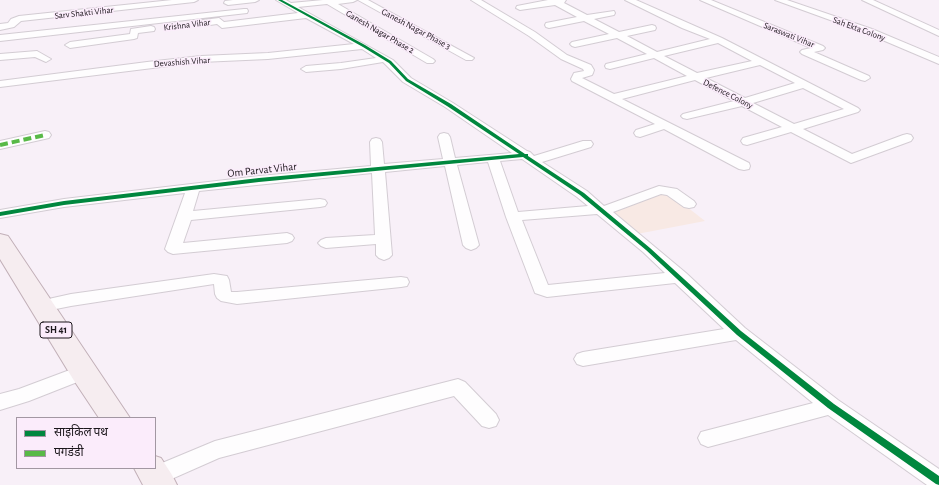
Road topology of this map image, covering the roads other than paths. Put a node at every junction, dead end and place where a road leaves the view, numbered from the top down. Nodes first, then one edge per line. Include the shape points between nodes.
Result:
1 (194, 0) edge
2 (254, 0) edge
3 (353, 0) edge
4 (362, 0) edge
5 (475, 0) edge
6 (568, 0) edge
7 (629, 0) edge
8 (704, 0) edge
9 (779, 0) edge
10 (866, 0) edge
11 (554, 1) edge
12 (285, 2) edge
13 (329, 2) junction
14 (216, 5) dead end
15 (201, 7) dead end
16 (520, 8) dead end
17 (244, 11) dead end
18 (611, 13) dead end
19 (307, 15) junction
20 (116, 17) dead end
21 (218, 17) junction
22 (586, 18) junction
23 (549, 25) dead end
24 (0, 27) edge
25 (652, 28) dead end
26 (421, 32) junction
27 (938, 32) edge
28 (617, 36) junction
29 (0, 38) edge
30 (391, 38) junction
31 (719, 40) junction
32 (575, 44) dead end
33 (70, 45) dead end
34 (364, 46) junction
35 (939, 48) edge
36 (918, 52) junction
37 (656, 55) junction
38 (0, 57) edge
39 (469, 58) dead end
40 (46, 59) dead end
41 (385, 59) junction
42 (430, 61) dead end
43 (939, 61) edge
44 (762, 62) junction
45 (610, 66) dead end
46 (306, 69) dead end
47 (694, 77) junction
48 (865, 78) dead end
49 (804, 84) junction
50 (1, 90) edge
51 (612, 98) junction
52 (744, 102) junction
53 (687, 116) dead end
54 (664, 125) junction
55 (794, 128) junction
56 (640, 133) dead end
57 (45, 135) dead end
58 (444, 137) dead end
59 (907, 138) dead end
60 (746, 141) dead end
61 (376, 142) dead end
62 (587, 144) dead end
63 (0, 145) edge
64 (530, 158) junction
65 (493, 159) junction
66 (451, 162) junction
67 (744, 166) dead end
68 (377, 169) junction
69 (193, 188) junction
70 (320, 203) dead end
71 (689, 204) dead end
72 (601, 210) junction
73 (0, 214) edge
74 (185, 216) junction
75 (513, 217) junction
76 (287, 238) dead end
77 (383, 239) junction
78 (0, 241) edge
79 (326, 243) dead end
80 (471, 245) dead end
81 (384, 255) dead end
82 (680, 277) junction
83 (401, 282) dead end
84 (41, 306) junction
85 (739, 333) junction
86 (583, 359) dead end
87 (82, 372) junction
88 (0, 402) edge
89 (831, 406) junction
90 (114, 417) edge
91 (488, 420) dead end
92 (708, 438) dead end
93 (156, 476) edge
94 (939, 481) edge

1 - 24 street, Sarv Shakti Vihar via 19,19 11,25
2 - 14 street
3 - 13 street
4 - 26 street, Ganesh Nagar Phase 3
5 - 51 street via 564,56 587,67 588,73 578,75 576,79
6 - 11 street
7 - 31 street
8 - 48 street, Saraswati Vihar via 820,48 805,52
9 - 36 street, Sah Ekta Colony via 869,31
10 - 27 street
11 - 16 street
11 - 22 street, Defence Colony
12 - 13 street
12 - 19 street
13 - 30 street, Ganesh Nagar Phase 2
15 - 20 street
17 - 21 street
18 - 22 street
19 - 21 street, Krishna Vihar via 222,25
19 - 34 street
21 - 29 street
21 - 33 street, Krishna Vihar via 134,32 134,36
22 - 23 street
22 - 28 street, Defence Colony
25 - 28 street
26 - 30 street
26 - 39 street, Ganesh Nagar Phase 3
28 - 32 street
28 - 37 street, Defence Colony
30 - 42 street, Ganesh Nagar Phase 2
31 - 37 street
31 - 44 street
34 - 41 street
34 - 50 street, Devashish Vihar via 155,64
35 - 36 street
36 - 43 street, Sah Ekta Colony
37 - 45 street
37 - 47 street, Defence Colony
38 - 40 street via 37,54
41 - 46 street
41 - 64 street via 407,80
44 - 47 street
44 - 49 street
47 - 51 street
47 - 52 street, Defence Colony
49 - 52 street
49 - 55 street via 854,110
51 - 54 street
52 - 53 street
52 - 55 street, Defence Colony
54 - 56 street
54 - 67 street
55 - 59 street, Defence Colony via 851,159
55 - 60 street
57 - 63 street
58 - 66 street
61 - 68 street
62 - 64 street, Om Parvat Vihar
64 - 65 street, Om Parvat Vihar
64 - 72 street
65 - 66 street, Om Parvat Vihar
65 - 75 street
66 - 68 street, Om Parvat Vihar
66 - 80 street
68 - 69 street, Om Parvat Vihar
68 - 77 street
69 - 73 street, Om Parvat Vihar via 64,203
69 - 74 street
70 - 74 street
71 - 72 street via 672,192 659,190
72 - 75 street
72 - 82 street
74 - 76 street via 173,249
75 - 82 street via 541,289 547,291
77 - 79 street
77 - 81 street
78 - 84 main road, SH 41
82 - 85 street
83 - 84 street via 237,298 223,294 221,280 214,280
84 - 87 main road, SH 41
85 - 86 street
85 - 89 street
87 - 88 street
87 - 90 main road, SH 41
89 - 92 street
89 - 94 street
91 - 93 street via 458,387 215,450

